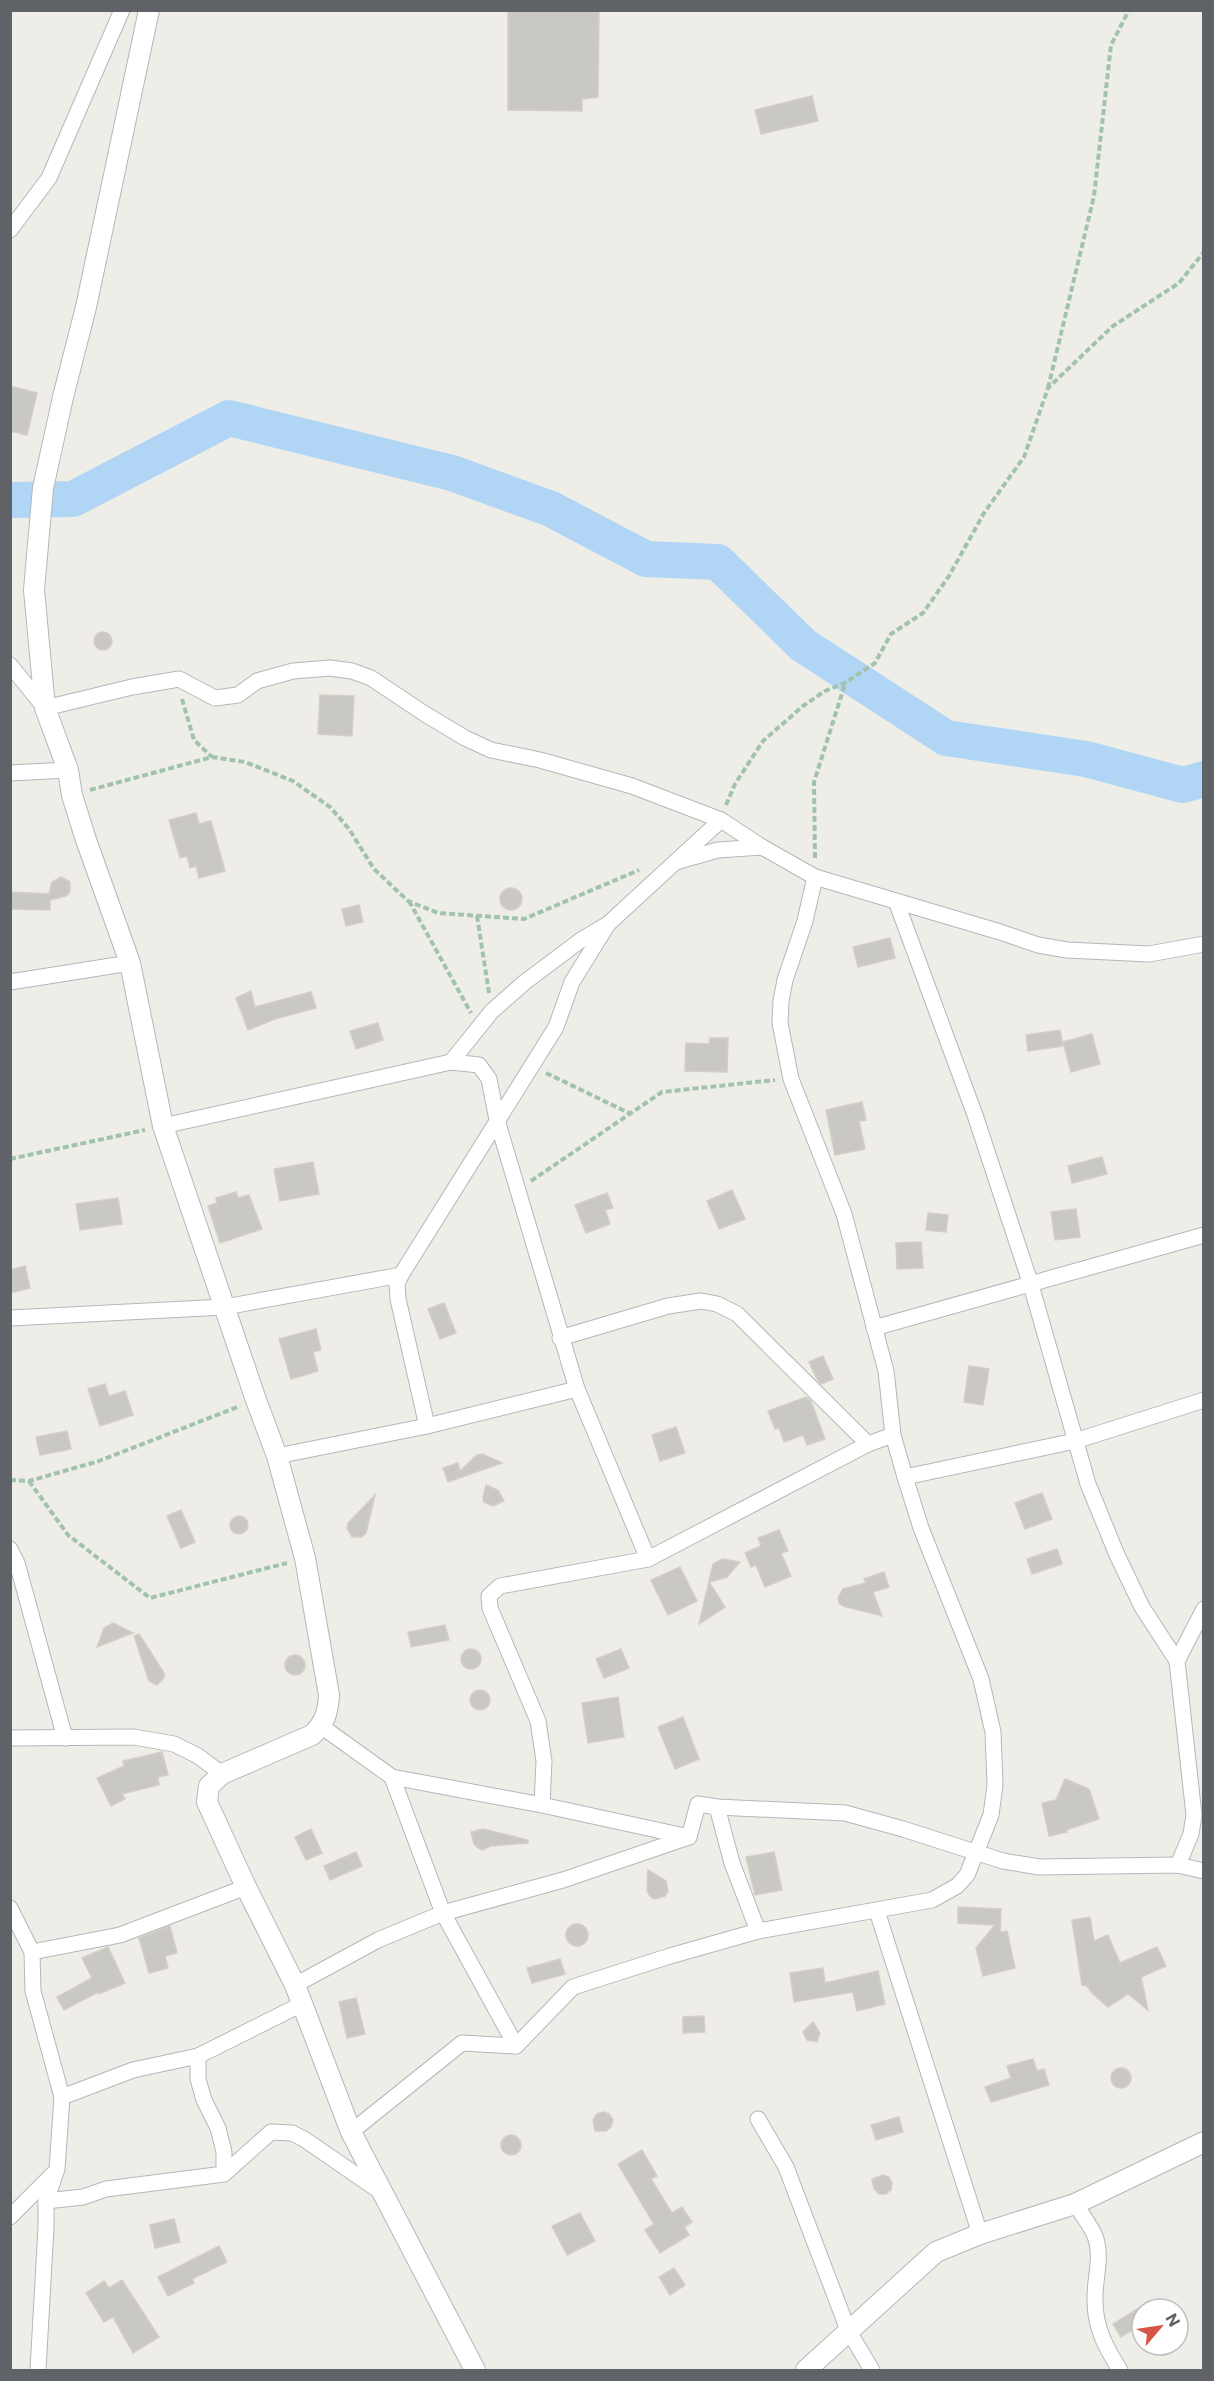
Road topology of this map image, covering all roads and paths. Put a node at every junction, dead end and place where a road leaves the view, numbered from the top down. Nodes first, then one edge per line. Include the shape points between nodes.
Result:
1 (122, 10) edge
2 (149, 10) edge
3 (1129, 10) edge
4 (10, 230) edge
5 (1203, 252) edge
6 (1048, 388) junction
7 (10, 665) edge
8 (179, 679) junction
9 (845, 683) junction
10 (45, 708) junction
11 (212, 757) junction
12 (68, 770) junction
13 (10, 773) edge
14 (72, 795) junction
15 (721, 820) junction
16 (762, 848) junction
17 (676, 862) junction
18 (649, 866) dead end
19 (815, 876) junction
20 (408, 901) junction
21 (896, 901) junction
22 (477, 916) junction
23 (608, 924) junction
24 (1203, 944) edge
25 (130, 963) junction
26 (10, 982) edge
27 (492, 1011) junction
28 (479, 1027) junction
29 (451, 1062) junction
30 (530, 1070) junction
31 (791, 1079) junction
32 (629, 1113) junction
33 (497, 1119) junction
34 (163, 1125) junction
35 (10, 1159) edge
36 (518, 1190) junction
37 (1203, 1235) edge
38 (401, 1275) junction
39 (1031, 1285) junction
40 (225, 1307) junction
41 (10, 1318) edge
42 (874, 1328) junction
43 (560, 1338) junction
44 (577, 1389) junction
45 (256, 1400) junction
46 (1203, 1400) edge
47 (427, 1426) junction
48 (893, 1435) junction
49 (1074, 1441) junction
50 (868, 1444) junction
51 (277, 1456) junction
52 (904, 1477) junction
53 (10, 1480) edge
54 (29, 1480) junction
55 (10, 1549) edge
56 (305, 1558) junction
57 (648, 1559) junction
58 (1203, 1609) edge
59 (1177, 1660) junction
60 (321, 1726) junction
61 (10, 1738) edge
62 (65, 1738) junction
63 (222, 1774) junction
64 (392, 1777) junction
65 (542, 1805) junction
66 (717, 1807) junction
67 (689, 1837) junction
68 (976, 1854) junction
69 (1178, 1865) junction
70 (1203, 1871) edge
71 (246, 1887) junction
72 (10, 1908) edge
73 (878, 1911) junction
74 (443, 1913) junction
75 (758, 1931) junction
76 (32, 1952) junction
77 (295, 1985) junction
78 (302, 2004) junction
79 (516, 2046) junction
80 (198, 2056) junction
81 (62, 2097) junction
82 (758, 2119) dead end
83 (351, 2132) junction
84 (1203, 2142) edge
85 (57, 2169) junction
86 (224, 2174) junction
87 (384, 2194) junction
88 (46, 2201) junction
89 (1075, 2204) junction
90 (10, 2217) edge
91 (980, 2234) junction
92 (848, 2330) junction
93 (38, 2370) edge
94 (475, 2370) edge
95 (806, 2370) edge
96 (872, 2370) edge
97 (1120, 2370) edge

1 - 4 street via 49,178
2 - 10 street via 43,488 34,590
3 - 6 path via 1111,45 1094,196
5 - 6 path via 1179,283 1113,326
6 - 9 path via 1024,457 984,513 949,576 923,613 891,634 875,663
7 - 10 street
8 - 10 street
8 - 11 path via 194,740
8 - 15 street via 215,698 238,695 257,681 293,671 352,671 371,678 465,738 491,750 622,782
9 - 15 path via 802,706 763,741 735,784
9 - 19 path via 814,782
10 - 12 street
11 - 14 path
11 - 20 path via 245,762 293,781 330,807 374,869
12 - 13 street
12 - 14 street
14 - 25 street
15 - 16 street
15 - 17 street
16 - 17 street via 718,850
16 - 19 street
17 - 23 street
18 - 22 path via 524,919
19 - 21 street
19 - 31 street via 781,1001 780,1023
20 - 22 path via 438,913
20 - 28 path
21 - 24 street via 1038,945 1067,950 1149,954
21 - 39 street via 975,1115
22 - 27 path
23 - 27 street via 562,954
23 - 30 street via 572,982 556,1027
25 - 26 street
25 - 34 street
27 - 28 street
28 - 29 street
29 - 33 street via 479,1065 489,1079
29 - 34 street
30 - 32 path via 552,1074
30 - 33 street
31 - 32 path via 662,1092
31 - 42 street via 844,1214
32 - 36 path
33 - 36 street
33 - 38 street
34 - 35 path
34 - 40 street
36 - 43 street
37 - 39 street
38 - 40 street
38 - 47 street via 398,1299
39 - 42 street
39 - 49 street
40 - 41 street
40 - 45 street
42 - 48 street via 886,1371
43 - 44 street
43 - 50 street via 669,1306 701,1301 717,1304 737,1314
44 - 47 street
44 - 57 street
45 - 51 street
45 - 54 path via 99,1461
46 - 49 street
47 - 51 street
48 - 50 street
48 - 52 street
49 - 52 street
49 - 59 street via 1122,1565 1142,1607
50 - 57 street
51 - 56 street
52 - 68 street via 981,1679 993,1732 995,1785 991,1815
53 - 54 path
54 - 56 path via 68,1535 150,1598
55 - 62 street
56 - 60 street via 329,1695 328,1711
57 - 65 street via 500,1586 489,1596 490,1608 538,1721 544,1761
58 - 59 street
59 - 69 street via 1194,1815
60 - 63 street via 312,1735
60 - 64 street
61 - 62 street
62 - 63 street via 134,1737 174,1744
63 - 71 street via 209,1786 207,1802
64 - 65 street
64 - 74 street
65 - 67 street
66 - 67 street via 698,1804
66 - 68 street via 845,1813
66 - 75 street via 732,1863
67 - 74 street via 564,1880
68 - 69 street via 1039,1867
68 - 73 street via 967,1875 932,1900
69 - 70 street
71 - 76 street via 120,1935
71 - 77 street
72 - 76 street
73 - 75 street
73 - 91 street
74 - 77 street via 378,1940
74 - 79 street
75 - 79 street via 573,1987
76 - 81 street via 33,1991
77 - 78 street
78 - 80 street
78 - 83 street
79 - 83 street via 462,2043
80 - 81 street via 133,2070
80 - 86 street via 198,2079 218,2128
81 - 85 street
82 - 92 street via 786,2167
83 - 87 street
84 - 89 street
85 - 88 street
85 - 90 street
86 - 87 street via 271,2132 284,2132 304,2139
86 - 88 street via 105,2189 83,2197
87 - 94 street
88 - 93 street
89 - 91 street
89 - 97 street via 1095,2236 1099,2260 1095,2300 1098,2325 1103,2344
91 - 92 street via 936,2252
92 - 95 street
92 - 96 street

